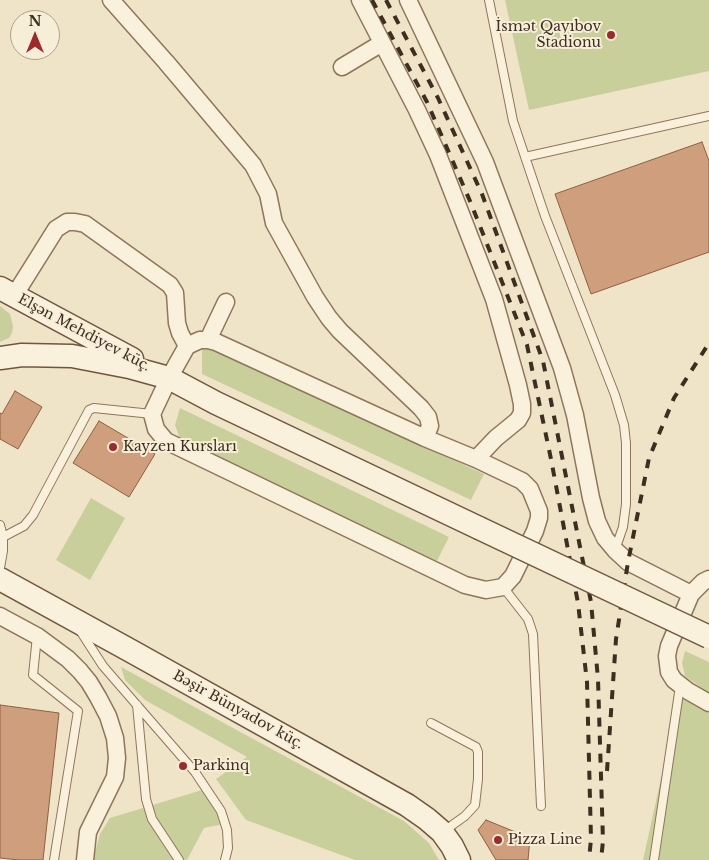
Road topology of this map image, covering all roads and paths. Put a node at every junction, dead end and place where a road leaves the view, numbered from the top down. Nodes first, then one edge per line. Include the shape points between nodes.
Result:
1 (111, 0) edge
2 (360, 0) edge
3 (408, 0) edge
4 (489, 0) edge
5 (382, 43) junction
6 (342, 66) dead end
7 (709, 116) edge
8 (525, 157) junction
9 (7, 292) edge
10 (226, 302) dead end
11 (208, 340) junction
12 (187, 346) junction
13 (0, 358) edge
14 (169, 378) junction
15 (152, 414) junction
16 (425, 438) junction
17 (476, 458) junction
18 (0, 525) edge
19 (3, 537) junction
20 (615, 550) junction
21 (0, 568) edge
22 (0, 579) edge
23 (709, 579) edge
24 (503, 587) junction
25 (690, 594) junction
26 (0, 616) edge
27 (74, 620) junction
28 (37, 636) junction
29 (709, 637) edge
30 (680, 686) junction
31 (709, 703) edge
32 (137, 705) junction
33 (431, 723) dead end
34 (541, 806) dead end
35 (442, 832) junction
36 (54, 860) edge
37 (85, 860) edge
38 (178, 860) edge
39 (225, 860) edge
40 (459, 860) edge
41 (654, 860) edge

1 - 16 street via 253,165 268,194 274,222 328,318 421,408 430,426
2 - 5 street
3 - 20 street via 485,162 562,368 597,520
4 - 8 lane via 513,121
5 - 6 street
5 - 17 street via 438,155 463,217 494,299 518,385 522,413 518,420
7 - 8 lane
8 - 20 lane via 624,425 626,504
9 - 12 street via 56,229 67,222 85,224 170,285 175,293 177,323
9 - 14 main road, Elşən Mehdiyev küç.
10 - 11 street
11 - 12 street via 194,341
11 - 16 street
12 - 14 street
13 - 14 main road via 72,356
14 - 15 street
14 - 29 main road, bridge
15 - 19 lane via 90,410 33,515 24,526
15 - 24 street via 156,429 166,441 465,585 486,590
16 - 17 street
17 - 24 street via 522,481 530,489 539,511 535,531 513,576
18 - 19 lane
19 - 21 lane
20 - 25 street via 628,562
22 - 27 main road, Bəşir Bünyadov küç.
23 - 25 street
24 - 34 lane via 528,619 533,634
25 - 30 street via 667,656 669,672
26 - 28 street
27 - 32 lane via 102,666
27 - 35 main road, Bəşir Bünyadov küç. via 407,805
28 - 36 lane via 33,675 78,711
28 - 37 street via 68,659 89,682 108,716 115,738 118,758 115,777 88,832
30 - 31 street
30 - 41 lane
32 - 38 lane via 146,799 152,819
32 - 39 lane via 195,772 221,811 227,830
33 - 35 lane via 476,747 478,752 475,805
35 - 40 main road, Bəşir Bünyadov küç.

